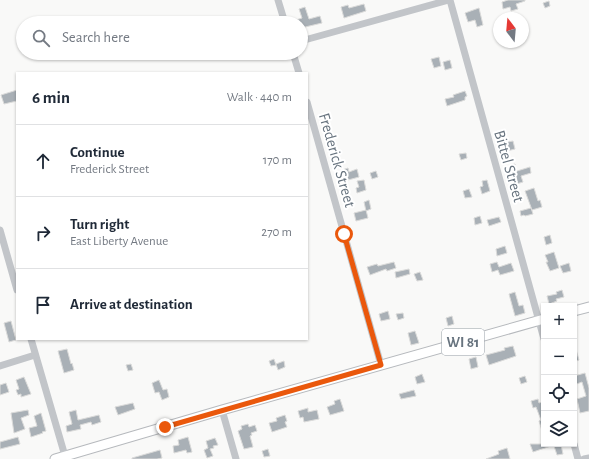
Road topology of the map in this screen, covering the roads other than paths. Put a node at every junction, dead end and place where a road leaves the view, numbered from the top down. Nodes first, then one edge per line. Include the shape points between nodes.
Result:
1 (278, 0) edge
2 (450, 0) edge
3 (283, 16) edge
4 (308, 39) edge
5 (295, 60) edge
6 (299, 72) edge
7 (308, 106) edge
8 (0, 230) edge
9 (2, 243) edge
10 (16, 287) edge
11 (589, 307) edge
12 (577, 310) edge
13 (541, 320) edge
14 (31, 340) edge
15 (36, 355) junction
16 (381, 365) junction
17 (0, 366) edge
18 (222, 410) junction
19 (575, 447) edge
20 (65, 456) junction
21 (589, 458) edge
22 (55, 459) edge
23 (236, 459) edge
24 (578, 459) edge
25 (584, 459) edge

1 - 3 street
2 - 4 street
2 - 13 street, Bittel Street
5 - 6 street
7 - 16 street, Frederick Street
8 - 9 street
9 - 10 street
11 - 12 main road
13 - 16 main road, WI 81
14 - 15 street
15 - 17 street
15 - 20 street
16 - 18 main road, WI 81
18 - 20 main road, WI 81
18 - 23 street
19 - 24 street
20 - 22 main road, WI 81
21 - 25 street

